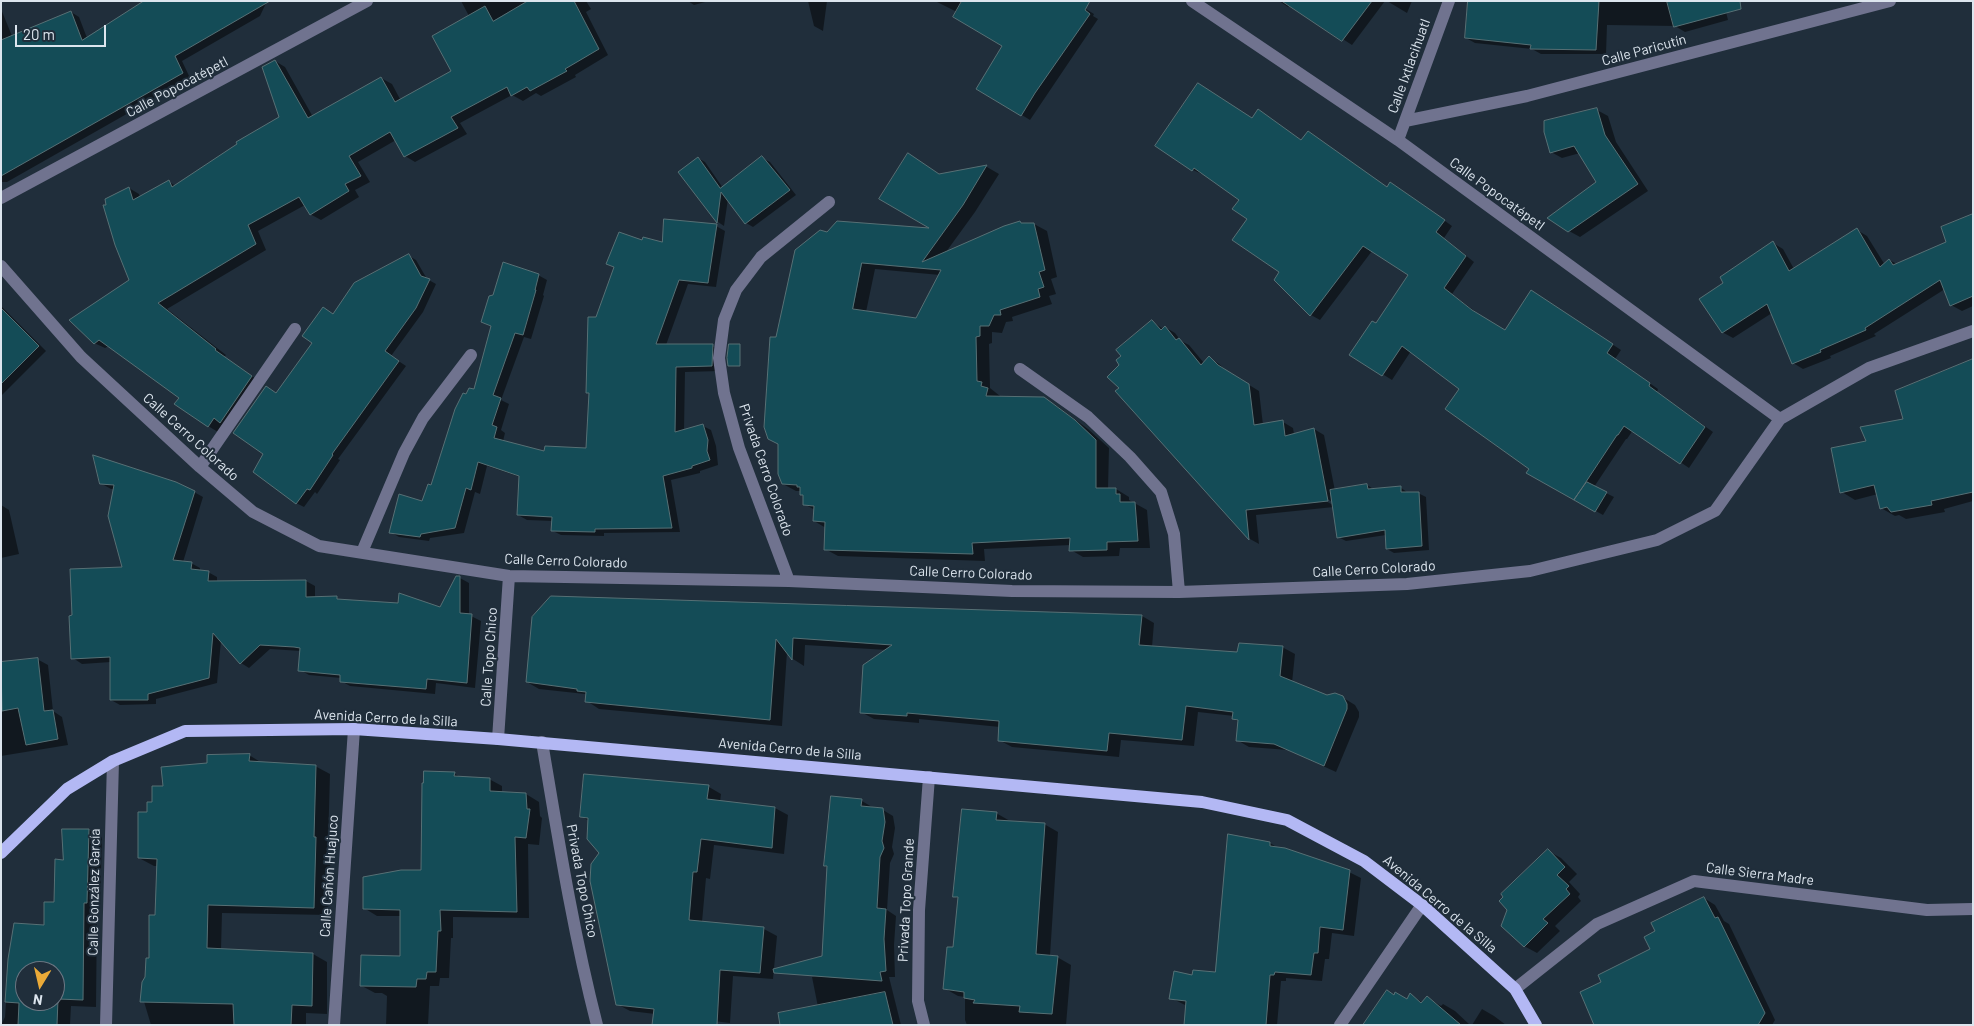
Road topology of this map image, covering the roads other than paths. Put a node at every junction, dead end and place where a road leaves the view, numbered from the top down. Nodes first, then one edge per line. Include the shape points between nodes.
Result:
1 (367, 1) edge
2 (1192, 1) edge
3 (1449, 1) edge
4 (1890, 1) edge
5 (1405, 121) junction
6 (1398, 140) junction
7 (1, 198) edge
8 (829, 202) dead end
9 (1, 266) edge
10 (294, 329) dead end
11 (1973, 331) edge
12 (471, 355) dead end
13 (1020, 369) dead end
14 (1780, 420) junction
15 (200, 467) junction
16 (362, 552) junction
17 (509, 576) junction
18 (789, 581) junction
19 (1179, 592) junction
20 (354, 729) junction
21 (498, 739) junction
22 (542, 742) junction
23 (113, 761) junction
24 (929, 777) junction
25 (1, 853) edge
26 (1422, 905) junction
27 (1973, 908) edge
28 (1515, 989) junction
29 (106, 1025) edge
30 (334, 1025) edge
31 (597, 1025) edge
32 (924, 1025) edge
33 (1340, 1025) edge
34 (1536, 1025) edge

1 - 7 street, Calle Popocatépetl
2 - 6 street, Calle Popocatépetl
3 - 5 street, Calle Ixtlacihuatl
4 - 5 street, Calle Paricutín via 1527,96
5 - 6 street, Calle Ixtlacihuatl
6 - 14 street, Calle Popocatépetl
8 - 18 street, Privada Cerro Colorado via 761,258 736,290 724,320 719,358 724,394 739,448
9 - 15 street, Calle Cerro Colorado via 81,357
10 - 15 street
11 - 14 street, Calle Cerro Colorado via 1869,368
12 - 16 street via 423,418 404,453
13 - 19 street via 1088,417 1162,492 1174,534
14 - 19 street, Calle Cerro Colorado via 1715,511 1658,540 1530,570 1407,584
15 - 16 street, Calle Cerro Colorado via 253,512 320,546
16 - 17 street, Calle Cerro Colorado
17 - 18 street, Calle Cerro Colorado
17 - 21 street, Calle Topo Chico
18 - 19 street, Calle Cerro Colorado via 1012,591
20 - 21 main road, Avenida Cerro de la Silla
20 - 23 main road, Avenida Cerro de la Silla via 185,731
20 - 30 street, Calle Cañón Huajuco
21 - 22 main road, Avenida Cerro de la Silla
22 - 24 main road, Avenida Cerro de la Silla
22 - 31 street, Privada Topo Chico via 564,874
23 - 25 main road, Avenida Cerro de la Silla via 68,789
23 - 29 street, Calle González García
24 - 26 main road, Avenida Cerro de la Silla via 1202,802 1287,820 1364,860
24 - 32 street, Privada Topo Grande via 919,910 918,1000
26 - 28 main road, Avenida Cerro de la Silla
26 - 33 street
27 - 28 street, Calle Sierra Madre via 1927,910 1694,881 1597,924
28 - 34 main road, Avenida Cerro de la Silla

